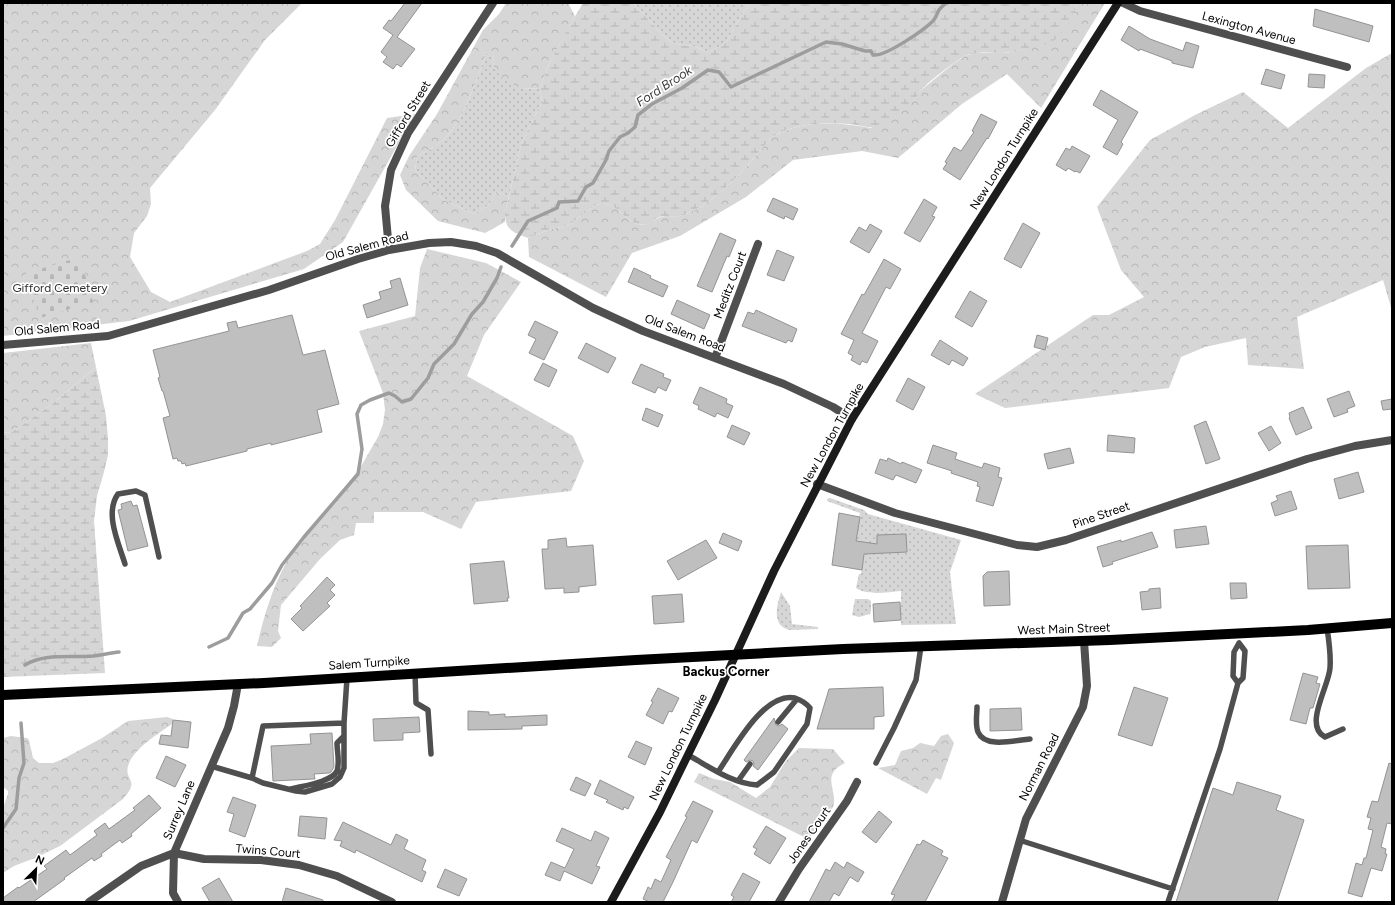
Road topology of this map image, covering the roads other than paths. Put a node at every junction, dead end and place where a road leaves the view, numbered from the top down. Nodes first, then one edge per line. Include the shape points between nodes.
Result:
1 (492, 3) edge
2 (1118, 3) edge
3 (1123, 3) edge
4 (1347, 67) dead end
5 (758, 244) dead end
6 (389, 250) junction
7 (3, 345) edge
8 (715, 358) junction
9 (852, 419) junction
10 (1392, 440) edge
11 (817, 484) junction
12 (159, 557) dead end
13 (124, 564) dead end
14 (1392, 623) edge
15 (1327, 628) junction
16 (1084, 641) junction
17 (921, 646) junction
18 (736, 655) junction
19 (415, 673) junction
20 (347, 678) junction
21 (1238, 683) junction
22 (238, 684) junction
23 (3, 694) edge
24 (797, 699) junction
25 (977, 707) dead end
26 (778, 722) dead end
27 (344, 723) junction
28 (1343, 729) dead end
29 (1030, 739) dead end
30 (431, 754) dead end
31 (688, 755) junction
32 (876, 762) dead end
33 (750, 764) dead end
34 (211, 766) junction
35 (718, 772) junction
36 (252, 778) junction
37 (738, 781) junction
38 (857, 782) dead end
39 (1019, 840) junction
40 (174, 853) junction
41 (1173, 889) junction
42 (378, 899) edge
43 (89, 902) edge
44 (178, 902) edge
45 (392, 902) edge
46 (611, 902) edge
47 (779, 902) edge
48 (1002, 902) edge
49 (1168, 902) edge

1 - 6 street, Gifford Street via 408,133 391,170 385,206
2 - 9 main road, New London Turnpike
3 - 4 street, Lexington Avenue via 1140,11
5 - 8 street, Meditz Court
6 - 7 street, Old Salem Road via 269,290 108,336
6 - 8 street, Old Salem Road via 429,243 451,242 476,246 496,253 593,308 643,331
8 - 9 street, Old Salem Road via 784,384
9 - 11 main road, New London Turnpike
10 - 11 street, Pine Street via 1355,446 1307,459 1066,540 1036,547 1017,545 895,513
11 - 18 main road, New London Turnpike via 763,593
12 - 13 lane via 145,494 118,494 114,500 112,519
14 - 15 main road, West Main Street
15 - 16 main road, West Main Street
15 - 28 lane via 1330,669 1315,724 1320,734 1325,736
16 - 17 main road, West Main Street
16 - 39 street, Norman Road via 1087,686 1083,707 1031,810
17 - 18 main road, West Main Street
17 - 32 lane via 916,680
18 - 19 main road, Salem Turnpike
18 - 31 main road, New London Turnpike
19 - 20 main road, Salem Turnpike
19 - 30 lane via 416,703 428,710
20 - 22 main road, Salem Turnpike
20 - 27 lane
21 - 21 lane via 1243,678 1245,651 1239,644 1234,652 1234,676
21 - 41 lane via 1220,749
22 - 23 main road, Salem Turnpike
22 - 34 street, Surrey Lane via 228,728
24 - 26 lane
24 - 35 lane via 788,697 772,703 749,725
24 - 37 lane via 810,708 807,724 774,772 756,785
25 - 29 lane via 976,724 982,738 994,743
27 - 36 lane via 263,726
27 - 36 lane via 344,736 337,743 337,770 334,775 291,789
31 - 35 lane
31 - 46 main road, New London Turnpike
33 - 37 lane
34 - 36 lane
34 - 40 street, Surrey Lane
35 - 37 lane
38 - 47 street, Jones Court
39 - 41 lane
39 - 48 street, Norman Road
40 - 42 street, Twins Court via 204,859 261,860 299,865 337,876
40 - 43 street, Surrey Lane via 141,866
40 - 44 street via 173,893
41 - 49 lane
42 - 45 street, Twins Court

